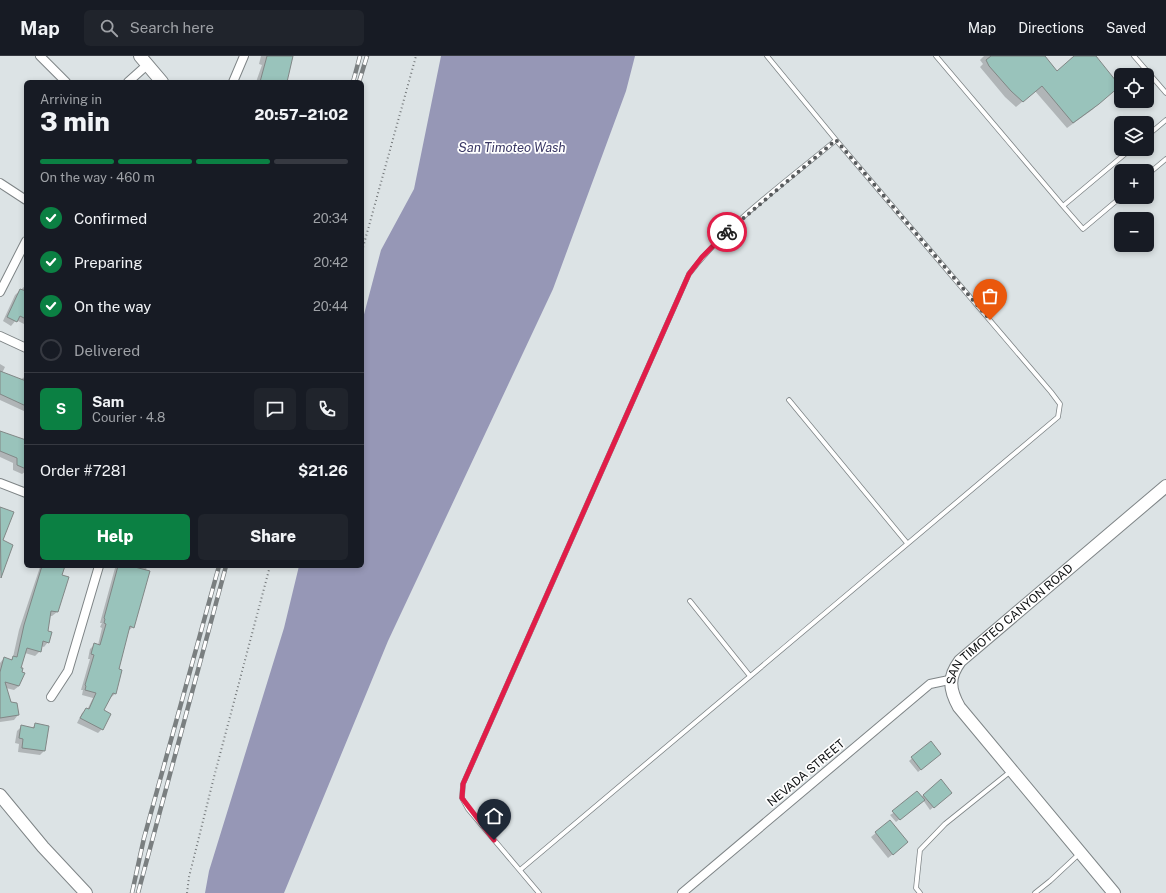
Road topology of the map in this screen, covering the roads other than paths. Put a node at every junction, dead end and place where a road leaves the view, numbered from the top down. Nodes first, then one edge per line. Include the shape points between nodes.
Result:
1 (40, 56) edge
2 (244, 56) edge
3 (767, 56) edge
4 (936, 56) edge
5 (1134, 56) edge
6 (144, 60) edge
7 (64, 80) edge
8 (129, 80) edge
9 (160, 80) edge
10 (234, 80) edge
11 (1166, 93) edge
12 (1166, 120) edge
13 (1154, 130) edge
14 (836, 140) junction
15 (1123, 156) edge
16 (1166, 159) edge
17 (1154, 169) edge
18 (0, 183) edge
19 (24, 199) edge
20 (1114, 203) edge
21 (1064, 206) junction
22 (24, 245) edge
23 (0, 292) edge
24 (0, 336) edge
25 (24, 347) edge
26 (788, 400) dead end
27 (0, 483) edge
28 (1166, 486) edge
29 (24, 492) edge
30 (907, 543) junction
31 (98, 568) edge
32 (690, 601) dead end
33 (750, 676) junction
34 (949, 680) junction
35 (51, 697) dead end
36 (1012, 770) junction
37 (0, 795) edge
38 (43, 847) junction
39 (1080, 852) junction
40 (520, 870) junction
41 (78, 893) edge
42 (86, 893) edge
43 (539, 893) edge
44 (682, 893) edge
45 (920, 893) edge
46 (1035, 893) edge
47 (1114, 893) edge

1 - 7 street
2 - 10 street
3 - 14 lane
4 - 21 lane
5 - 11 lane
6 - 8 street
6 - 9 main road
12 - 13 lane
14 - 30 lane via 1060,404 1058,417
14 - 40 lane via 728,231 689,274 463,784 462,798 468,809
15 - 21 lane
16 - 17 lane
18 - 19 street
20 - 21 lane via 1083,230
22 - 23 street
24 - 25 street
26 - 30 lane
27 - 29 street
28 - 34 main road, SAN TIMOTEO CANYON ROAD via 960,661
30 - 33 lane
31 - 35 street via 68,671
32 - 33 lane
33 - 40 lane
34 - 36 main road, SAN TIMOTEO CANYON ROAD via 953,696 959,706
34 - 44 street, NEVADA STREET via 930,684
36 - 39 main road, SAN TIMOTEO CANYON ROAD
36 - 45 lane via 945,824 920,850 916,888
37 - 38 main road
38 - 41 main road
38 - 42 main road
39 - 46 lane
39 - 47 main road, SAN TIMOTEO CANYON ROAD
40 - 43 lane

